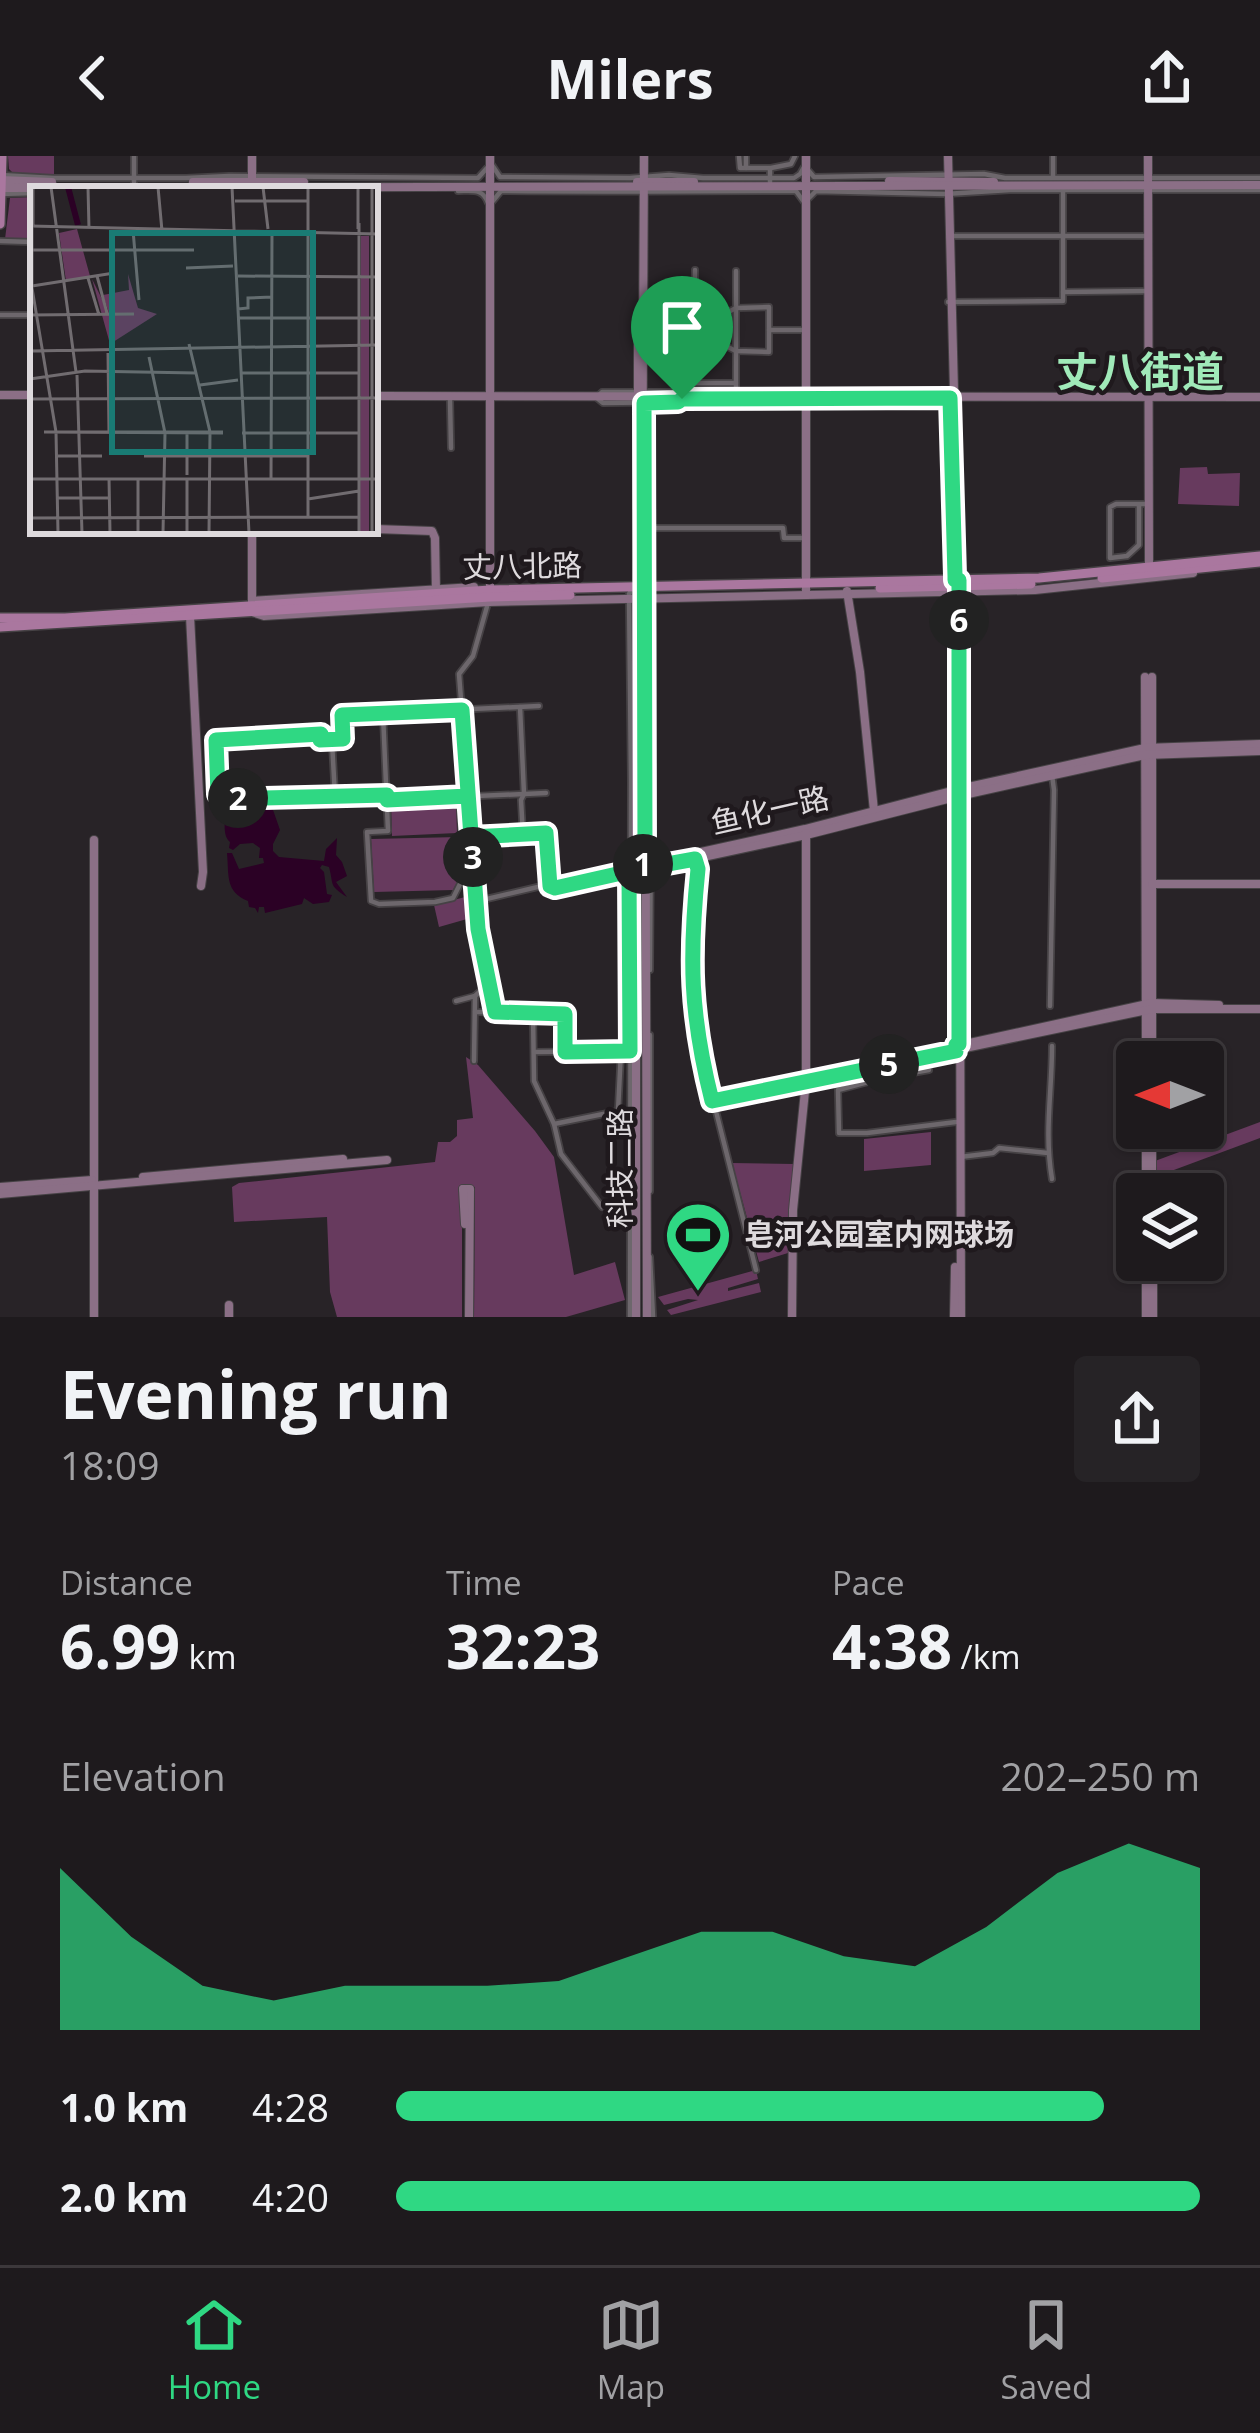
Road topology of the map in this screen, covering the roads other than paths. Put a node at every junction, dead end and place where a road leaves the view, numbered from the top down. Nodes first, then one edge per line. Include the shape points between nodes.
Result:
1 (2, 156) edge
2 (134, 156) edge
3 (250, 156) edge
4 (642, 156) edge
5 (743, 156) edge
6 (795, 156) edge
7 (946, 156) edge
8 (1053, 156) edge
9 (1148, 156) edge
10 (490, 158) edge
11 (806, 159) edge
12 (770, 168) junction
13 (134, 180) junction
14 (770, 180) junction
15 (250, 183) edge
16 (1, 184) edge
17 (490, 184) junction
18 (641, 184) junction
19 (806, 184) junction
20 (946, 184) junction
21 (1058, 184) junction
22 (1148, 184) junction
23 (1260, 184) edge
24 (378, 190) edge
25 (30, 193) edge
26 (806, 206) junction
27 (490, 208) junction
28 (0, 224) edge
29 (949, 236) junction
30 (1063, 236) junction
31 (1148, 236) junction
32 (0, 241) edge
33 (30, 242) edge
34 (695, 270) dead end
35 (736, 271) dead end
36 (1148, 291) junction
37 (1063, 292) junction
38 (949, 302) junction
39 (736, 308) junction
40 (640, 330) junction
41 (693, 330) junction
42 (769, 330) junction
43 (806, 330) junction
44 (736, 352) junction
45 (736, 383) junction
46 (378, 397) edge
47 (378, 397) edge
48 (490, 397) junction
49 (641, 397) junction
50 (736, 397) junction
51 (806, 397) junction
52 (951, 397) junction
53 (1148, 397) junction
54 (1260, 397) edge
55 (450, 399) junction
56 (451, 448) dead end
57 (1144, 504) junction
58 (642, 528) junction
59 (378, 529) edge
60 (250, 534) edge
61 (806, 538) junction
62 (1260, 559) edge
63 (1149, 570) junction
64 (957, 583) junction
65 (806, 587) junction
66 (436, 591) junction
67 (640, 591) junction
68 (847, 591) junction
69 (490, 594) junction
70 (250, 607) junction
71 (190, 616) junction
72 (0, 623) edge
73 (1149, 677) dead end
74 (539, 706) dead end
75 (520, 707) junction
76 (462, 710) junction
77 (383, 714) junction
78 (332, 740) junction
79 (1260, 748) edge
80 (1149, 752) junction
81 (217, 769) junction
82 (197, 770) junction
83 (1052, 776) junction
84 (546, 793) dead end
85 (957, 793) junction
86 (524, 794) junction
87 (334, 796) junction
88 (459, 796) junction
89 (468, 796) junction
90 (387, 797) junction
91 (874, 811) junction
92 (806, 832) junction
93 (523, 835) junction
94 (471, 837) junction
95 (94, 840) dead end
96 (695, 859) junction
97 (643, 867) junction
98 (1152, 884) junction
99 (1260, 884) edge
100 (200, 886) dead end
101 (550, 886) junction
102 (477, 902) junction
103 (1149, 972) junction
104 (490, 982) junction
105 (475, 996) junction
106 (456, 1000) dead end
107 (1050, 1006) dead end
108 (1149, 1007) junction
109 (1260, 1007) edge
110 (475, 1012) junction
111 (495, 1012) junction
112 (533, 1013) junction
113 (1149, 1041) edge
114 (1052, 1046) dead end
115 (958, 1047) junction
116 (621, 1051) junction
117 (630, 1051) junction
118 (533, 1052) junction
119 (565, 1052) junction
120 (474, 1061) dead end
121 (928, 1070) dead end
122 (806, 1081) junction
123 (712, 1101) junction
124 (956, 1122) junction
125 (554, 1124) junction
126 (1048, 1153) junction
127 (959, 1157) junction
128 (387, 1158) dead end
129 (1052, 1179) dead end
130 (93, 1183) junction
131 (0, 1190) edge
132 (602, 1207) dead end
133 (756, 1270) dead end
134 (1149, 1281) edge
135 (229, 1305) dead end
136 (958, 1316) edge
137 (94, 1317) edge
138 (229, 1317) edge
139 (467, 1317) edge
140 (633, 1317) edge
141 (650, 1317) edge
142 (792, 1317) edge
143 (1149, 1317) edge

1 - 16 main road
2 - 13 street
3 - 15 street
4 - 18 street, 科技二路
5 - 12 street via 740,168
6 - 12 street
7 - 20 street
8 - 21 street
9 - 22 street
10 - 15 street via 478,178
10 - 17 street
10 - 18 street via 500,178
11 - 14 street via 797,177
11 - 19 street
11 - 20 street via 814,177
12 - 14 street
13 - 15 street
13 - 16 street
14 - 18 street
14 - 19 street
15 - 16 street
15 - 17 street
16 - 25 street
16 - 28 main road
17 - 18 street
17 - 27 street
18 - 19 street
18 - 26 street via 796,191
18 - 27 street via 501,191
18 - 40 street, 科技二路
19 - 20 street
19 - 26 street
20 - 21 street
20 - 26 street via 816,191
20 - 29 street
20 - 38 street
21 - 22 street
21 - 30 street
22 - 23 street
22 - 31 street
24 - 27 street via 478,191
26 - 43 street
27 - 48 street
29 - 30 street
29 - 38 street
30 - 31 street
30 - 37 street
31 - 36 street
32 - 33 street
34 - 41 street
35 - 39 street
36 - 37 street
36 - 53 street
37 - 38 street via 1063,301
38 - 52 street
39 - 41 street
39 - 42 street via 769,307
39 - 44 street
40 - 41 street
40 - 49 street, 科技二路
41 - 44 street
41 - 45 street via 693,383
42 - 43 street
42 - 44 street via 769,352
43 - 51 street
44 - 45 street
45 - 50 street
46 - 48 street
47 - 55 street
48 - 49 street
48 - 55 street
48 - 69 street
49 - 50 street
49 - 58 street, 科技二路
49 - 67 street, 科技二路
50 - 51 street
51 - 52 street
51 - 61 street
52 - 53 street
52 - 64 street
53 - 54 street
53 - 57 street
55 - 56 street
57 - 57 street via 1110,507 1110,558 1138,545
57 - 63 street
58 - 61 street via 783,528 784,538
58 - 67 street, 科技二路
59 - 66 street via 432,532
60 - 70 street
61 - 65 street
62 - 63 main road, 丈八北路
63 - 64 main road, 丈八北路
64 - 65 main road, 丈八北路
64 - 68 main road, 丈八北路
64 - 85 street
65 - 67 main road, 丈八北路
65 - 68 main road, 丈八北路
66 - 69 main road, 丈八北路
66 - 70 main road, 丈八北路
67 - 69 main road, 丈八北路
67 - 97 street, 科技二路
67 - 97 street
68 - 91 street
69 - 70 main road, 丈八北路
69 - 76 street via 459,674
70 - 71 main road, 丈八北路
70 - 72 main road, 丈八北路
71 - 72 main road, 丈八北路
71 - 82 street
73 - 80 street
74 - 75 street
75 - 76 street
75 - 86 street
76 - 77 street
76 - 89 street
77 - 78 street via 342,715 343,739
77 - 90 street
78 - 81 street via 216,740
78 - 87 street
79 - 80 street, 鱼化一路
80 - 83 street, 鱼化一路
80 - 85 street, 鱼化一路
80 - 98 street
80 - 103 street
81 - 82 street
81 - 87 street via 225,799
82 - 100 street
83 - 85 street, 鱼化一路
83 - 107 street
84 - 86 street
85 - 91 street, 鱼化一路
85 - 92 street, 鱼化一路
85 - 115 street
86 - 89 street
86 - 93 street
87 - 90 street
88 - 89 street
88 - 90 street
88 - 90 street via 465,874 453,898 379,904 371,901 367,832 388,831
89 - 94 street
91 - 92 street, 鱼化一路
92 - 96 street, 鱼化一路
92 - 97 street, 鱼化一路
92 - 122 street
93 - 94 street
93 - 101 street via 546,833
94 - 102 street
95 - 130 street
96 - 97 street, 鱼化一路
96 - 123 street via 692,1000
97 - 101 street
97 - 117 street
97 - 140 street, 科技二路
97 - 141 street, 科技二路
98 - 99 street
98 - 103 street
101 - 102 street
102 - 104 street
103 - 108 street
104 - 105 street
104 - 111 street
105 - 106 street
105 - 110 street
108 - 109 street
108 - 113 street
108 - 115 street
110 - 111 street
110 - 120 street
111 - 112 street
112 - 118 street
112 - 119 street via 565,1014
114 - 126 street
115 - 122 street
115 - 124 street
115 - 127 street
116 - 117 street
116 - 119 street
116 - 125 street via 618,1112
117 - 140 street
118 - 119 street
118 - 125 street via 534,1082
121 - 124 street via 838,1090 838,1133
122 - 123 street
122 - 142 street
123 - 133 street
124 - 136 street
125 - 132 street via 561,1154
126 - 127 street via 999,1148
126 - 129 street
127 - 136 street
128 - 130 street
130 - 131 street
130 - 137 street
134 - 143 street
135 - 138 street
139 - 139 street via 470,1190 464,1189

